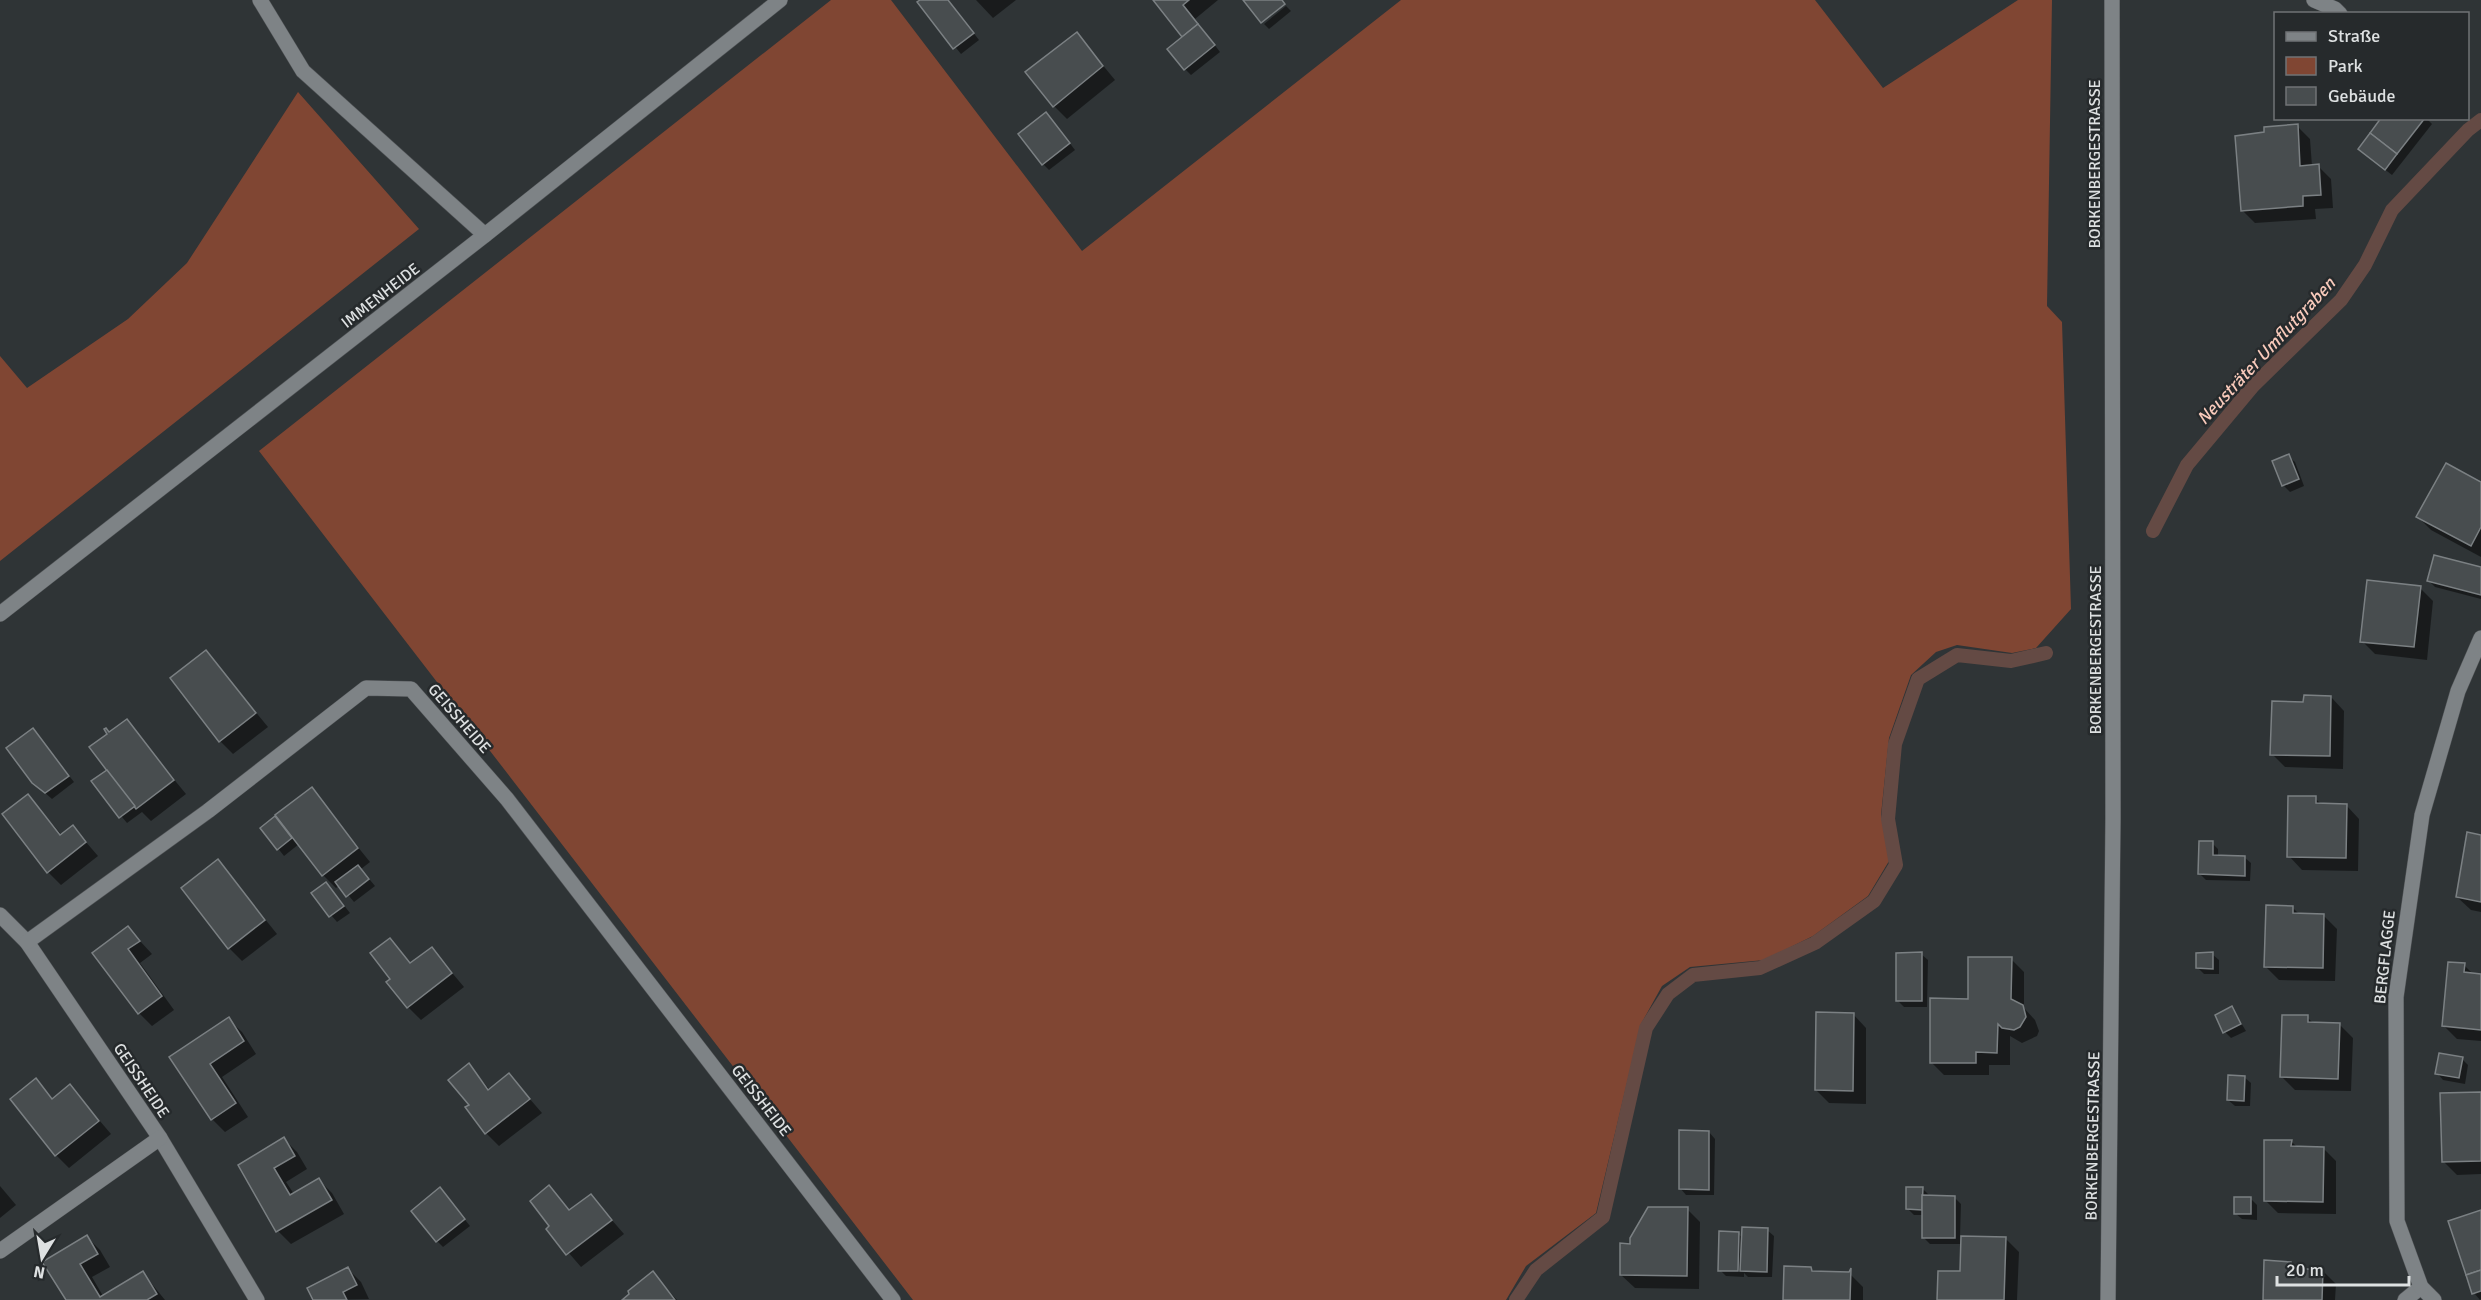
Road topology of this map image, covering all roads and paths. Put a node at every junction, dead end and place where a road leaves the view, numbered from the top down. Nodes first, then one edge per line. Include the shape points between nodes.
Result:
1 (260, 0) edge
2 (780, 0) edge
3 (2112, 0) edge
4 (2314, 0) edge
5 (2338, 12) edge
6 (486, 235) junction
7 (0, 614) edge
8 (2481, 638) edge
9 (0, 915) edge
10 (27, 942) junction
11 (160, 1138) junction
12 (0, 1251) edge
13 (2421, 1287) junction
14 (256, 1300) edge
15 (893, 1300) edge
16 (2108, 1300) edge
17 (2405, 1300) edge
18 (2434, 1300) edge

1 - 6 street via 303,70
2 - 6 street, IMMENHEIDE
3 - 16 street, BORKENBERGESTRASSE via 2114,818
4 - 5 street
6 - 7 street, IMMENHEIDE
8 - 13 street, BERGFLAGGE via 2458,691 2422,815 2396,997 2397,1221
9 - 10 street
10 - 11 street, GEISSHEIDE
10 - 15 street, GEISSHEIDE via 208,812 366,688 411,689 507,799
11 - 12 street, GEISSHEIDE
11 - 14 street, GEISSHEIDE
13 - 17 street
13 - 18 street, BERGFLAGGE

